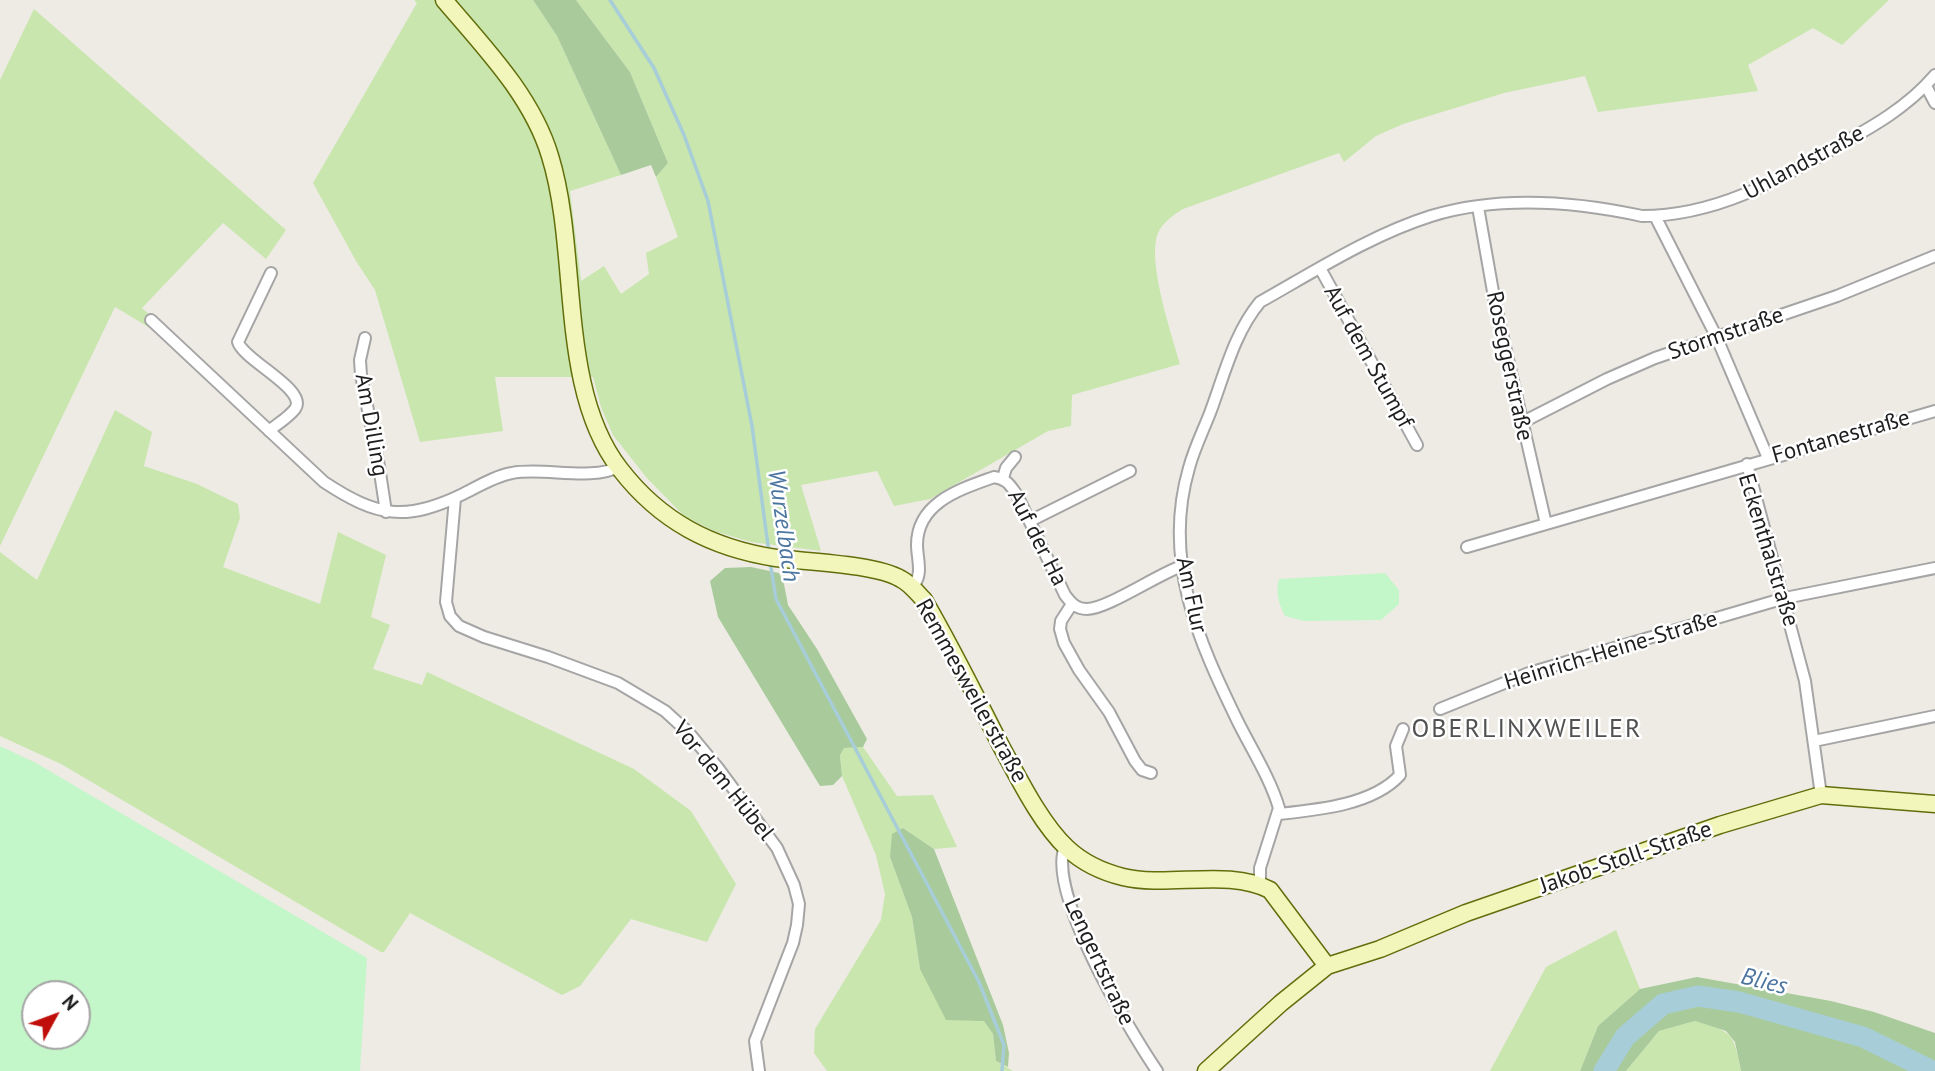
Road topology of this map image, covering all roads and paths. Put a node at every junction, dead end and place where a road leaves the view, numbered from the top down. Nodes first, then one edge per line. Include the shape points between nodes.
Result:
1 (444, 0) edge
2 (1935, 75) edge
3 (1926, 86) junction
4 (1935, 103) edge
5 (1478, 207) junction
6 (1655, 216) junction
7 (1935, 257) edge
8 (1320, 268) junction
9 (271, 274) dead end
10 (1260, 302) joint
11 (150, 320) dead end
12 (1716, 336) junction
13 (365, 338) dead end
14 (1935, 411) edge
15 (1521, 423) junction
16 (269, 431) junction
17 (1417, 445) dead end
18 (1015, 457) dead end
19 (1768, 458) junction
20 (1747, 464) junction
21 (618, 467) junction
22 (1130, 471) dead end
23 (1003, 478) junction
24 (455, 498) junction
25 (386, 512) junction
26 (1030, 521) junction
27 (1546, 524) junction
28 (1466, 547) dead end
29 (1182, 566) junction
30 (1935, 568) edge
31 (912, 587) junction
32 (1784, 598) junction
33 (1072, 604) junction
34 (1440, 709) dead end
35 (1935, 716) edge
36 (1403, 729) dead end
37 (1814, 741) junction
38 (1151, 773) dead end
39 (1821, 795) junction
40 (1935, 804) edge
41 (1279, 814) junction
42 (1065, 847) junction
43 (1260, 885) junction
44 (1327, 967) junction
45 (759, 1071) edge
46 (1157, 1071) edge
47 (1206, 1071) edge

1 - 21 main road, Remmesweilerstraße via 528,106 541,131 557,181 576,344 589,408
2 - 3 street, Uhlandstraße
3 - 4 street
3 - 6 street, Uhlandstraße via 1879,123 1777,181 1723,204
5 - 6 street, Uhlandstraße via 1560,202
5 - 8 street, Uhlandstraße via 1419,221
5 - 15 street, Roseggerstraße
6 - 12 street
7 - 12 street, Stormstraße
8 - 10 street, Uhlandstraße
8 - 17 street, Auf dem Stumpf
9 - 16 street via 238,342 241,350 296,397 295,410
10 - 29 street, Am Flur via 1238,339 1189,467 1180,520
11 - 16 street, Am Dilling
12 - 15 street, Stormstraße via 1607,379
12 - 19 street
13 - 25 street, Am Dilling via 361,375
14 - 19 street, Fontanestraße
15 - 27 street, Roseggerstraße
16 - 25 street, Am Dilling via 324,482
18 - 23 street, Auf der Ha
19 - 20 street, Fontanestraße
20 - 27 street, Eckenthalstraße
20 - 32 street, Eckenthalstraße
21 - 24 street, Am Dilling via 595,472 512,473
21 - 31 main road, Remmesweilerstraße via 658,510 692,533 758,555 884,572
22 - 26 street
23 - 26 street, Auf der Ha
23 - 31 street, Auf der Ha via 984,481 931,508 919,533 919,578
24 - 25 street, Am Dilling via 429,509
24 - 45 street, Vor dem Hübel via 446,602 459,626 618,683 665,711 718,768 787,866 799,904 797,925 755,1041
26 - 33 street, Auf der Ha
27 - 28 street, Eckenthalstraße
29 - 33 street, Auf der Ha via 1090,609
29 - 41 street, Am Flur via 1209,661 1277,801
30 - 32 street, Heinrich-Heine-Straße
31 - 42 main road, Remmesweilerstraße via 936,621 1023,787
32 - 34 street, Heinrich-Heine-Straße via 1529,673
32 - 37 street, Eckenthalstraße via 1805,681
33 - 38 street via 1061,621 1064,643 1135,761
35 - 37 street
36 - 41 street via 1396,746 1401,775 1393,783 1337,806
37 - 39 street, Eckenthalstraße
39 - 40 main road, Jakob-Stoll-Straße
39 - 44 main road, Jakob-Stoll-Straße via 1589,870
41 - 43 street
42 - 43 main road, Remmesweilerstraße via 1124,877
42 - 46 street, Lengertstraße via 1061,866 1066,893 1111,995
43 - 44 main road via 1270,890
44 - 47 main road, Jakob-Stoll-Straße

